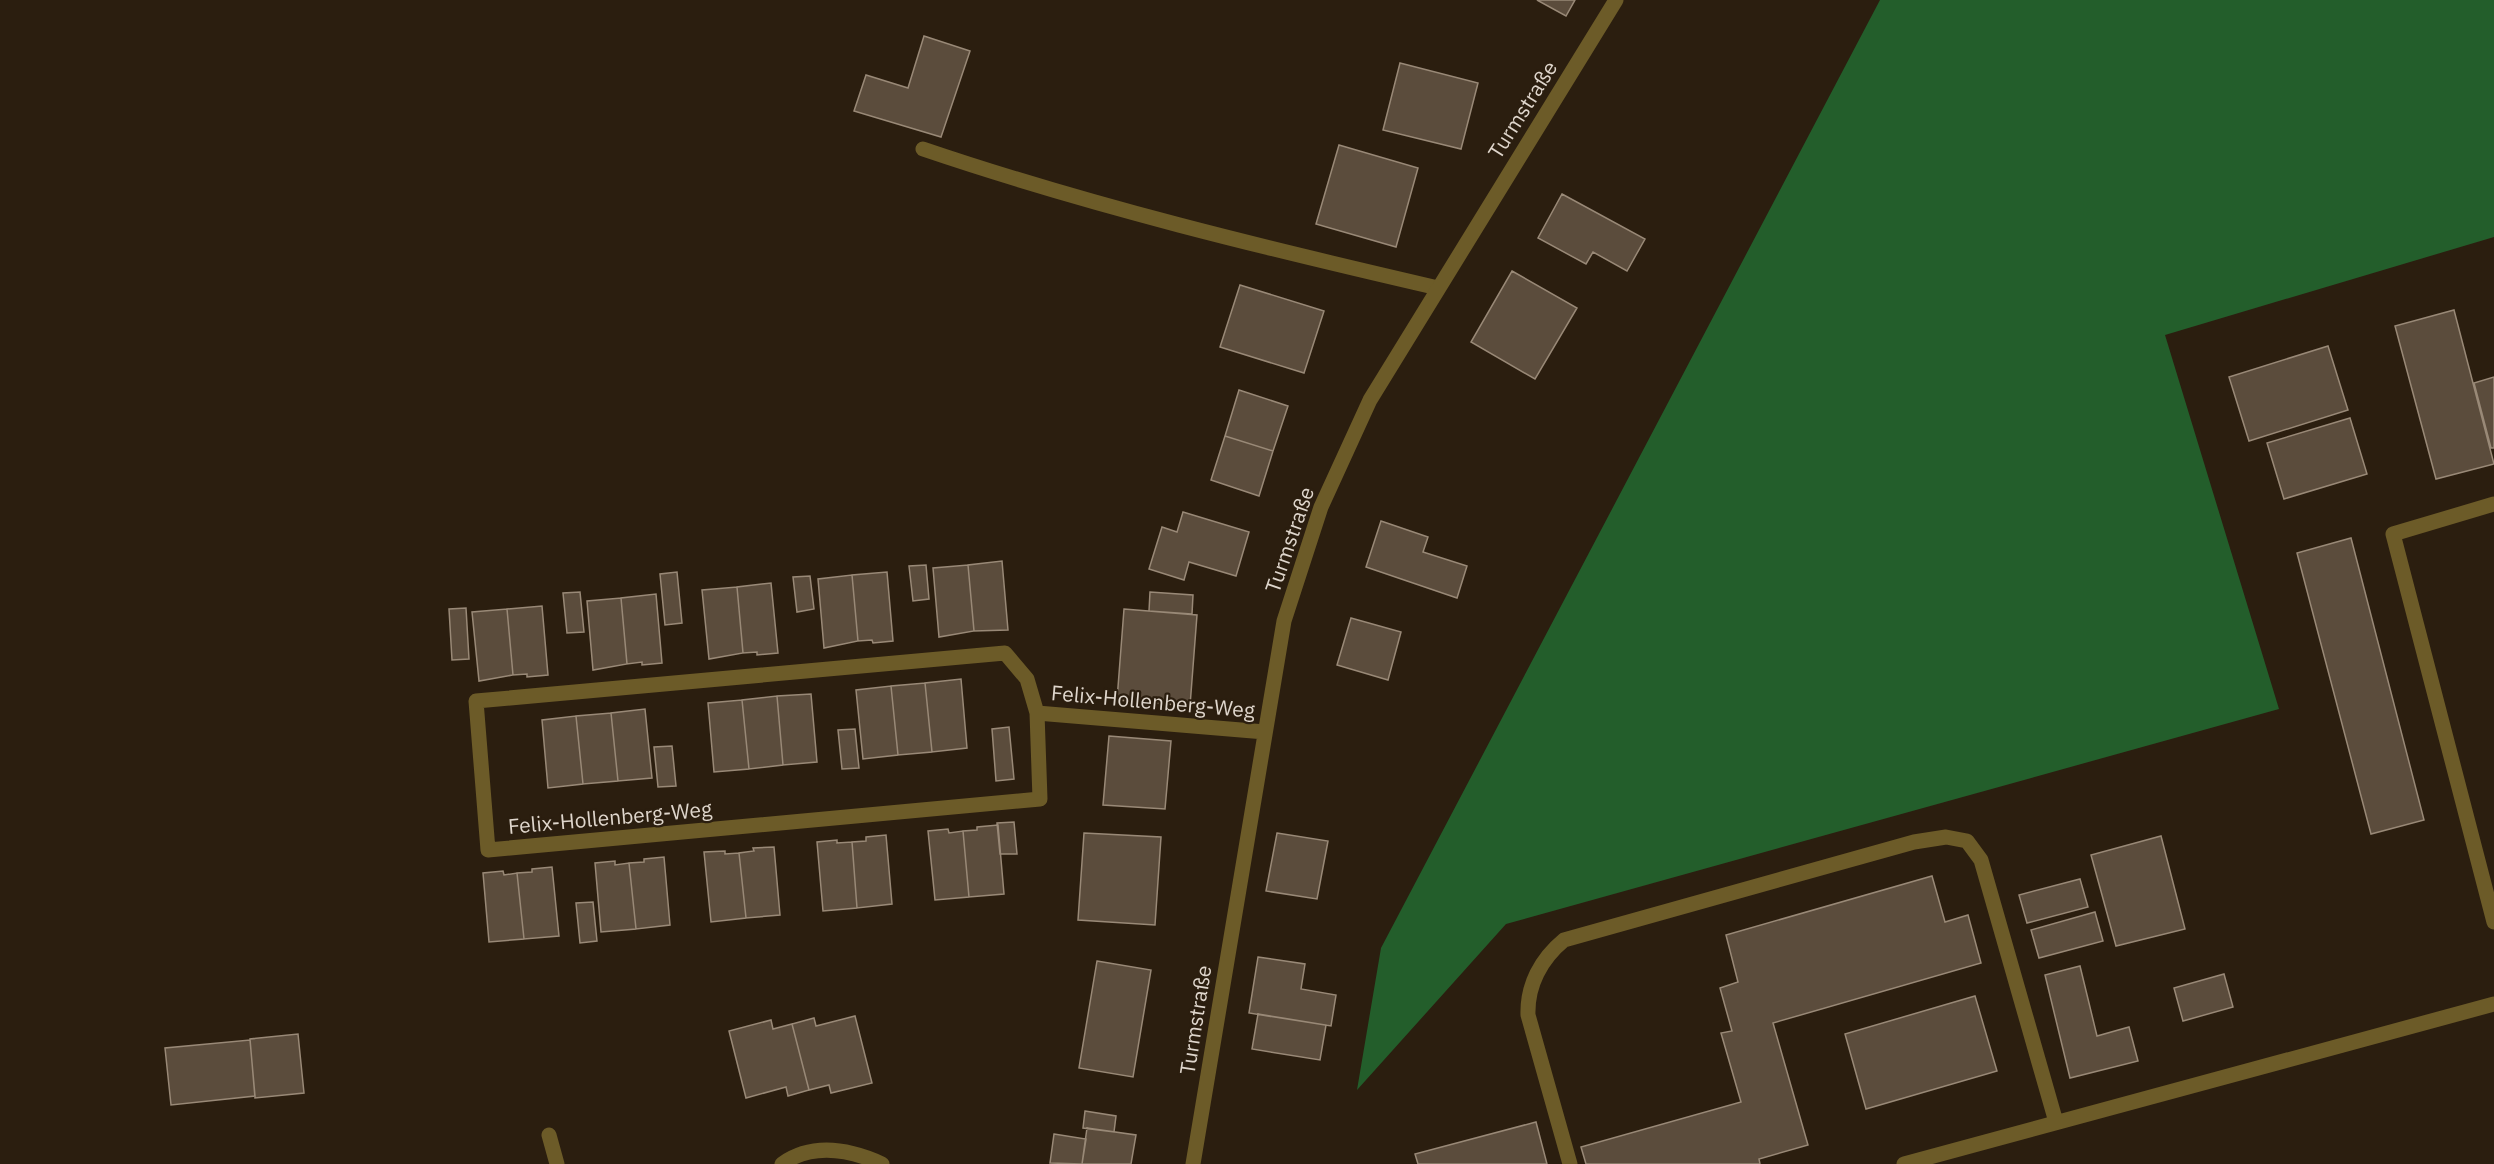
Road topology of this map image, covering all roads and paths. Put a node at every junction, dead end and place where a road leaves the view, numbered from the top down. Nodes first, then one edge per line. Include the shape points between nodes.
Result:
1 (1616, 0) edge
2 (923, 149) dead end
3 (1438, 288) junction
4 (2494, 504) edge
5 (1037, 713) junction
6 (1265, 732) junction
7 (2494, 922) edge
8 (2494, 1004) edge
9 (2056, 1122) junction
10 (549, 1135) dead end
11 (557, 1164) edge
12 (782, 1164) edge
13 (882, 1164) edge
14 (1193, 1164) edge
15 (1570, 1164) edge
16 (1904, 1164) edge

1 - 3 street, Turmstraße
2 - 3 street via 1161,219
3 - 6 street, Turmstraße via 1370,400 1321,507 1284,621
4 - 7 street via 2393,534
5 - 5 street, Felix-Hollenberg-Weg via 1041,799 488,850 476,701 1005,653 1027,679
5 - 6 street, Felix-Hollenberg-Weg
6 - 14 street, Turmstraße
8 - 9 street
9 - 15 street via 1982,860 1967,842 1946,837 1914,842 1564,940 1549,953 1527,999 1528,1015
9 - 16 street
10 - 11 street
12 - 13 street via 794,1155 824,1149 860,1154

